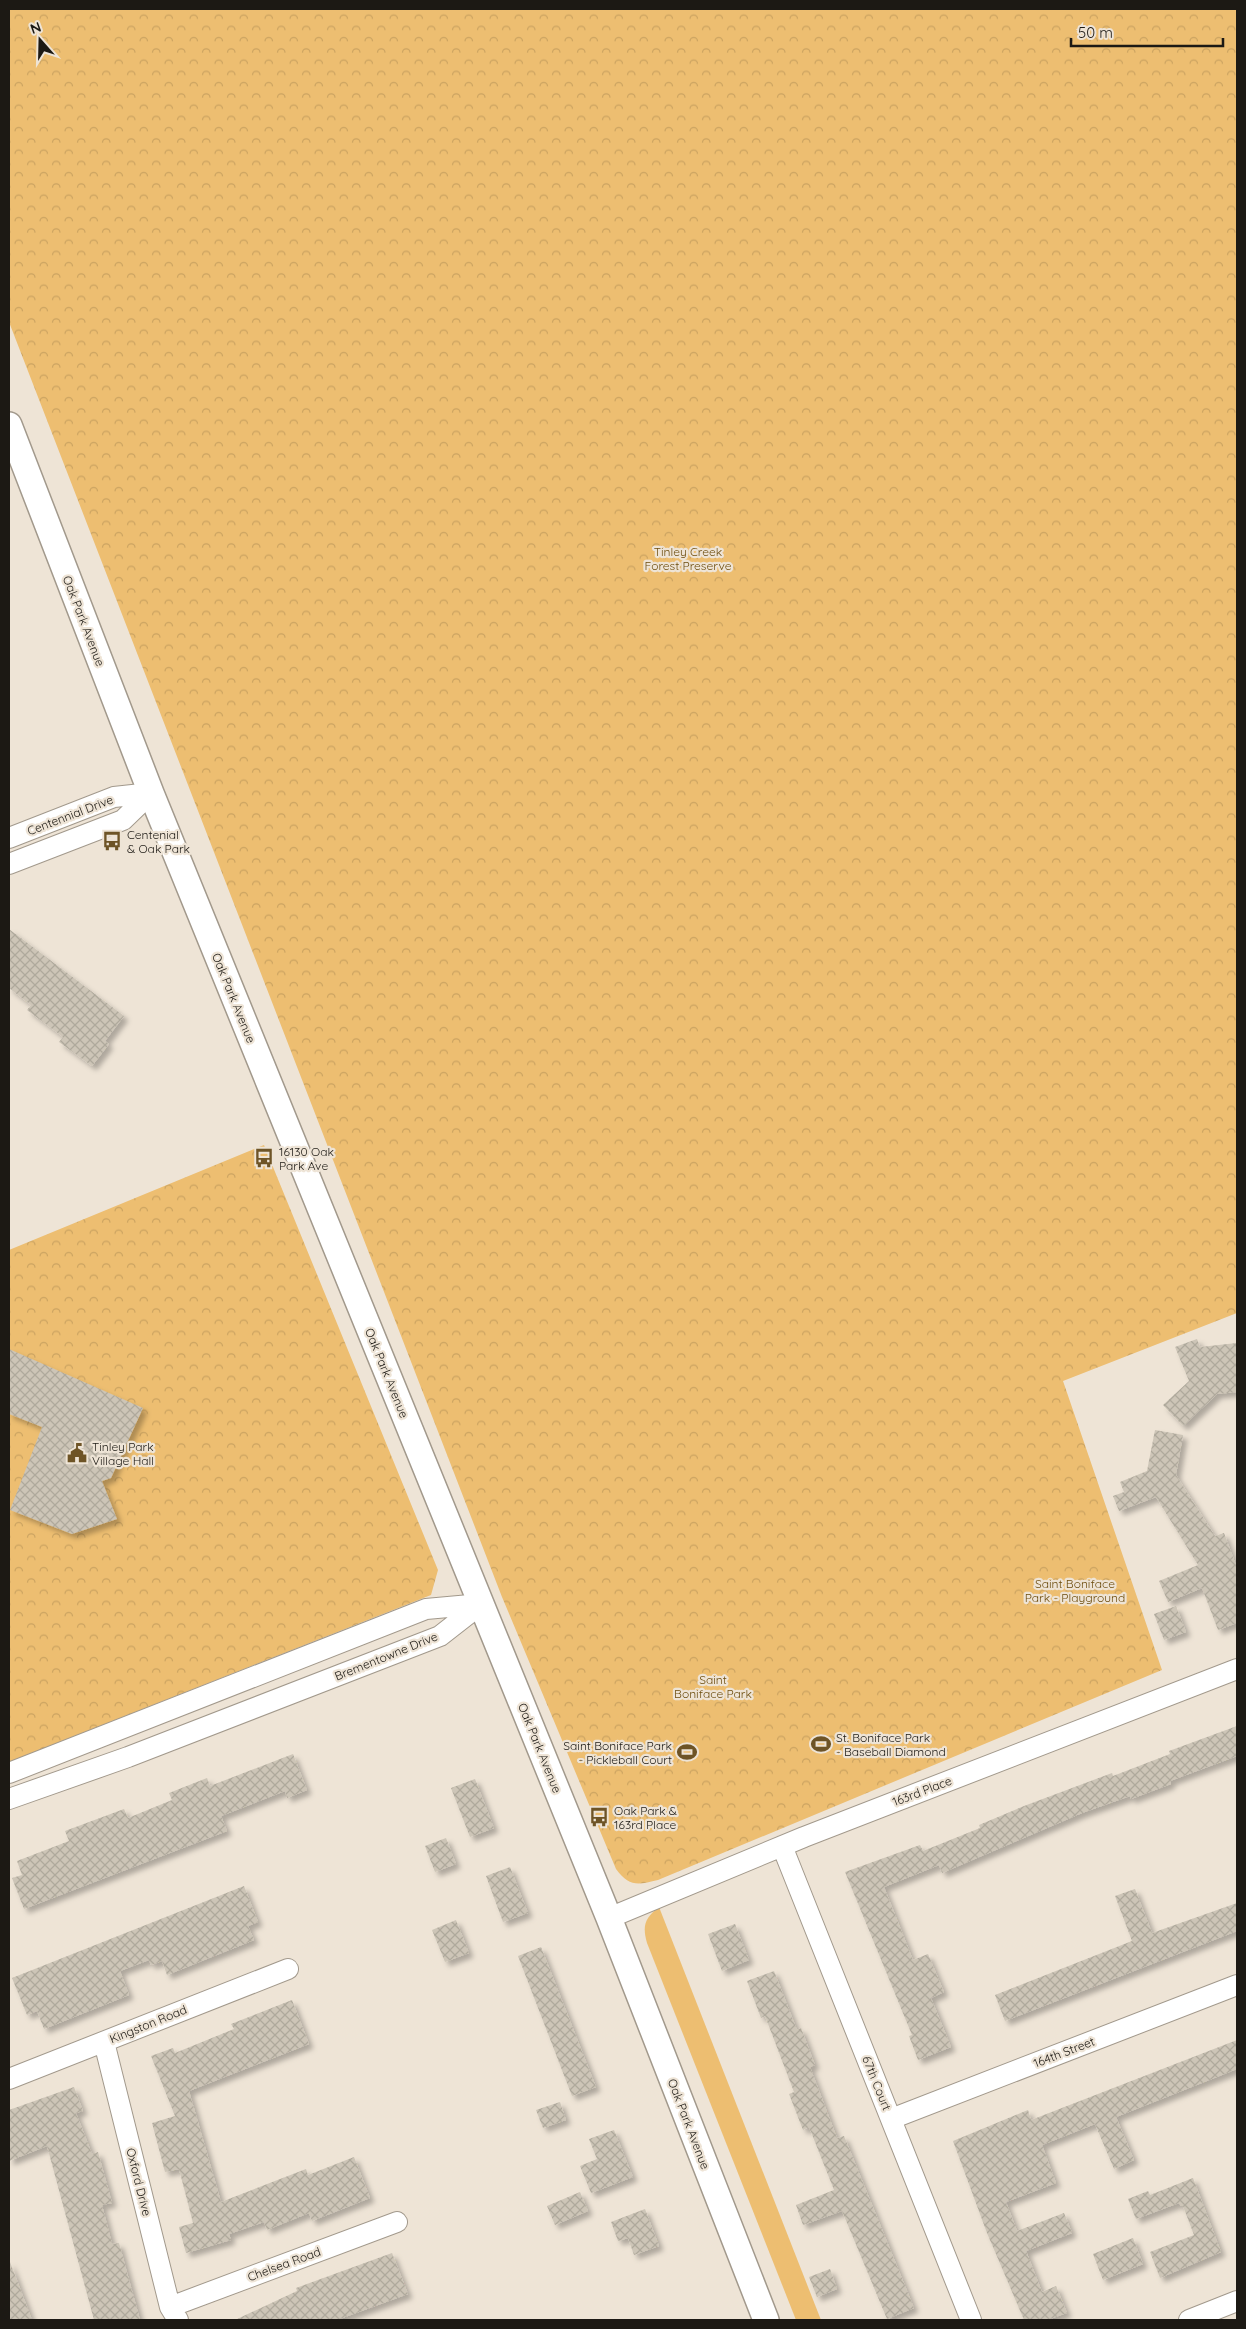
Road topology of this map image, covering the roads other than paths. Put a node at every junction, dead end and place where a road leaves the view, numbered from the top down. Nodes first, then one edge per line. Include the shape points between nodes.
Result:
1 (9, 425) edge
2 (151, 793) junction
3 (9, 838) edge
4 (9, 864) edge
5 (481, 1604) junction
6 (1237, 1669) edge
7 (9, 1773) edge
8 (9, 1799) edge
9 (782, 1846) junction
10 (609, 1918) junction
11 (288, 1969) dead end
12 (1237, 1985) edge
13 (104, 2042) junction
14 (9, 2079) edge
15 (891, 2119) junction
16 (397, 2222) dead end
17 (1237, 2301) edge
18 (174, 2313) edge
19 (766, 2320) edge
20 (971, 2320) edge
21 (1189, 2320) edge

1 - 2 street, Oak Park Avenue
2 - 3 street, Centennial Drive via 114,797
2 - 4 street, Centennial Drive via 123,820
2 - 5 street, Oak Park Avenue
5 - 7 street via 426,1609
5 - 8 street, Brementowne Drive via 440,1636 128,1757
5 - 10 street, Oak Park Avenue
6 - 9 street, 163rd Place
9 - 10 street, 163rd Place
9 - 15 street, 67th Court
10 - 19 street, Oak Park Avenue
11 - 13 street, Kingston Road
12 - 15 street, 164th Street
13 - 14 street, Kingston Road
13 - 18 street, Oxford Drive
15 - 20 street, 67th Court
16 - 18 street, Chelsea Road
17 - 21 street

